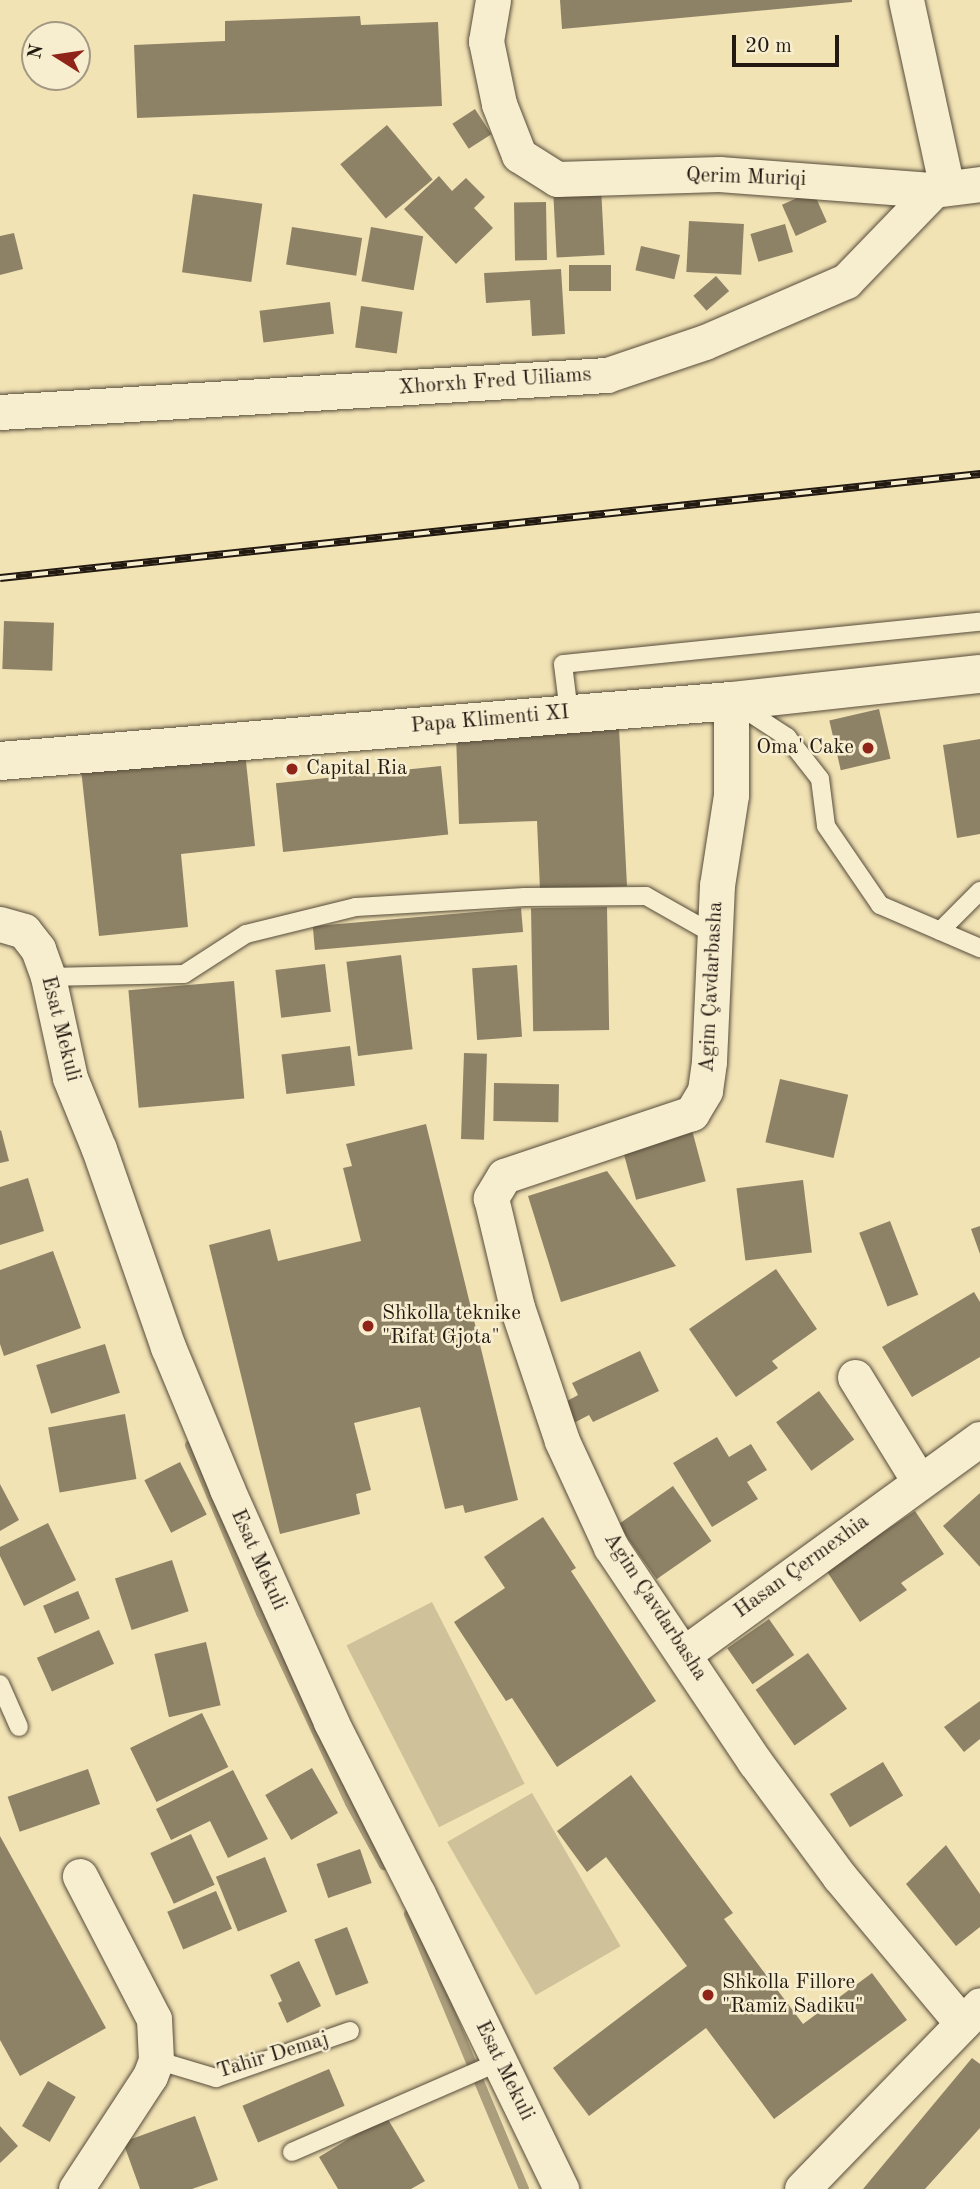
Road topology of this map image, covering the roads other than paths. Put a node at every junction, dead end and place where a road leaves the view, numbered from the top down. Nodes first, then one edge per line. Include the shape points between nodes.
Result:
1 (493, 0) edge
2 (906, 0) edge
3 (954, 187) edge
4 (0, 412) edge
5 (980, 622) edge
6 (980, 674) edge
7 (731, 701) junction
8 (569, 713) junction
9 (0, 761) edge
10 (980, 891) edge
11 (0, 923) edge
12 (940, 931) junction
13 (715, 935) junction
14 (980, 948) edge
15 (48, 977) junction
16 (855, 1377) dead end
17 (980, 1439) edge
18 (919, 1481) junction
19 (685, 1653) junction
20 (0, 1684) edge
21 (19, 1727) dead end
22 (80, 1876) dead end
23 (971, 2014) edge
24 (349, 2031) dead end
25 (156, 2060) junction
26 (494, 2065) junction
27 (292, 2152) dead end
28 (76, 2189) edge
29 (561, 2189) edge
30 (802, 2189) edge

1 - 3 street, Qerim Muriqi via 486,41 499,104 519,155 557,179 719,174
2 - 3 street
3 - 4 street, Xhorxh Fred Uiliams via 846,281 705,342 607,375
5 - 8 lane via 564,664
6 - 7 street, Papa Klimenti XI
7 - 8 street, Papa Klimenti XI
7 - 12 lane via 787,737 820,779 826,826 880,905
7 - 13 street, Agim Çavdarbasha via 731,796 717,885
8 - 9 street, Papa Klimenti XI
10 - 12 lane
11 - 15 street, Esat Mekuli via 24,931 38,949
12 - 14 lane
13 - 15 lane via 646,896 369,906 246,934 184,974
13 - 19 street, Agim Çavdarbasha via 709,1062 705,1091 692,1113 504,1176 491,1198 517,1307 562,1441 611,1546
15 - 26 street, Esat Mekuli via 71,1078 168,1347 331,1722
16 - 18 street
17 - 18 street, Hasan Çermexhia
18 - 19 street, Hasan Çermexhia
19 - 23 street, Agim Çavdarbasha via 755,1762 839,1876
20 - 21 lane
22 - 25 street via 154,2019
23 - 30 street, Agim Çavdarbasha
24 - 25 lane, Tahir Demaj via 216,2078
25 - 28 street
26 - 27 lane
26 - 29 street, Esat Mekuli

